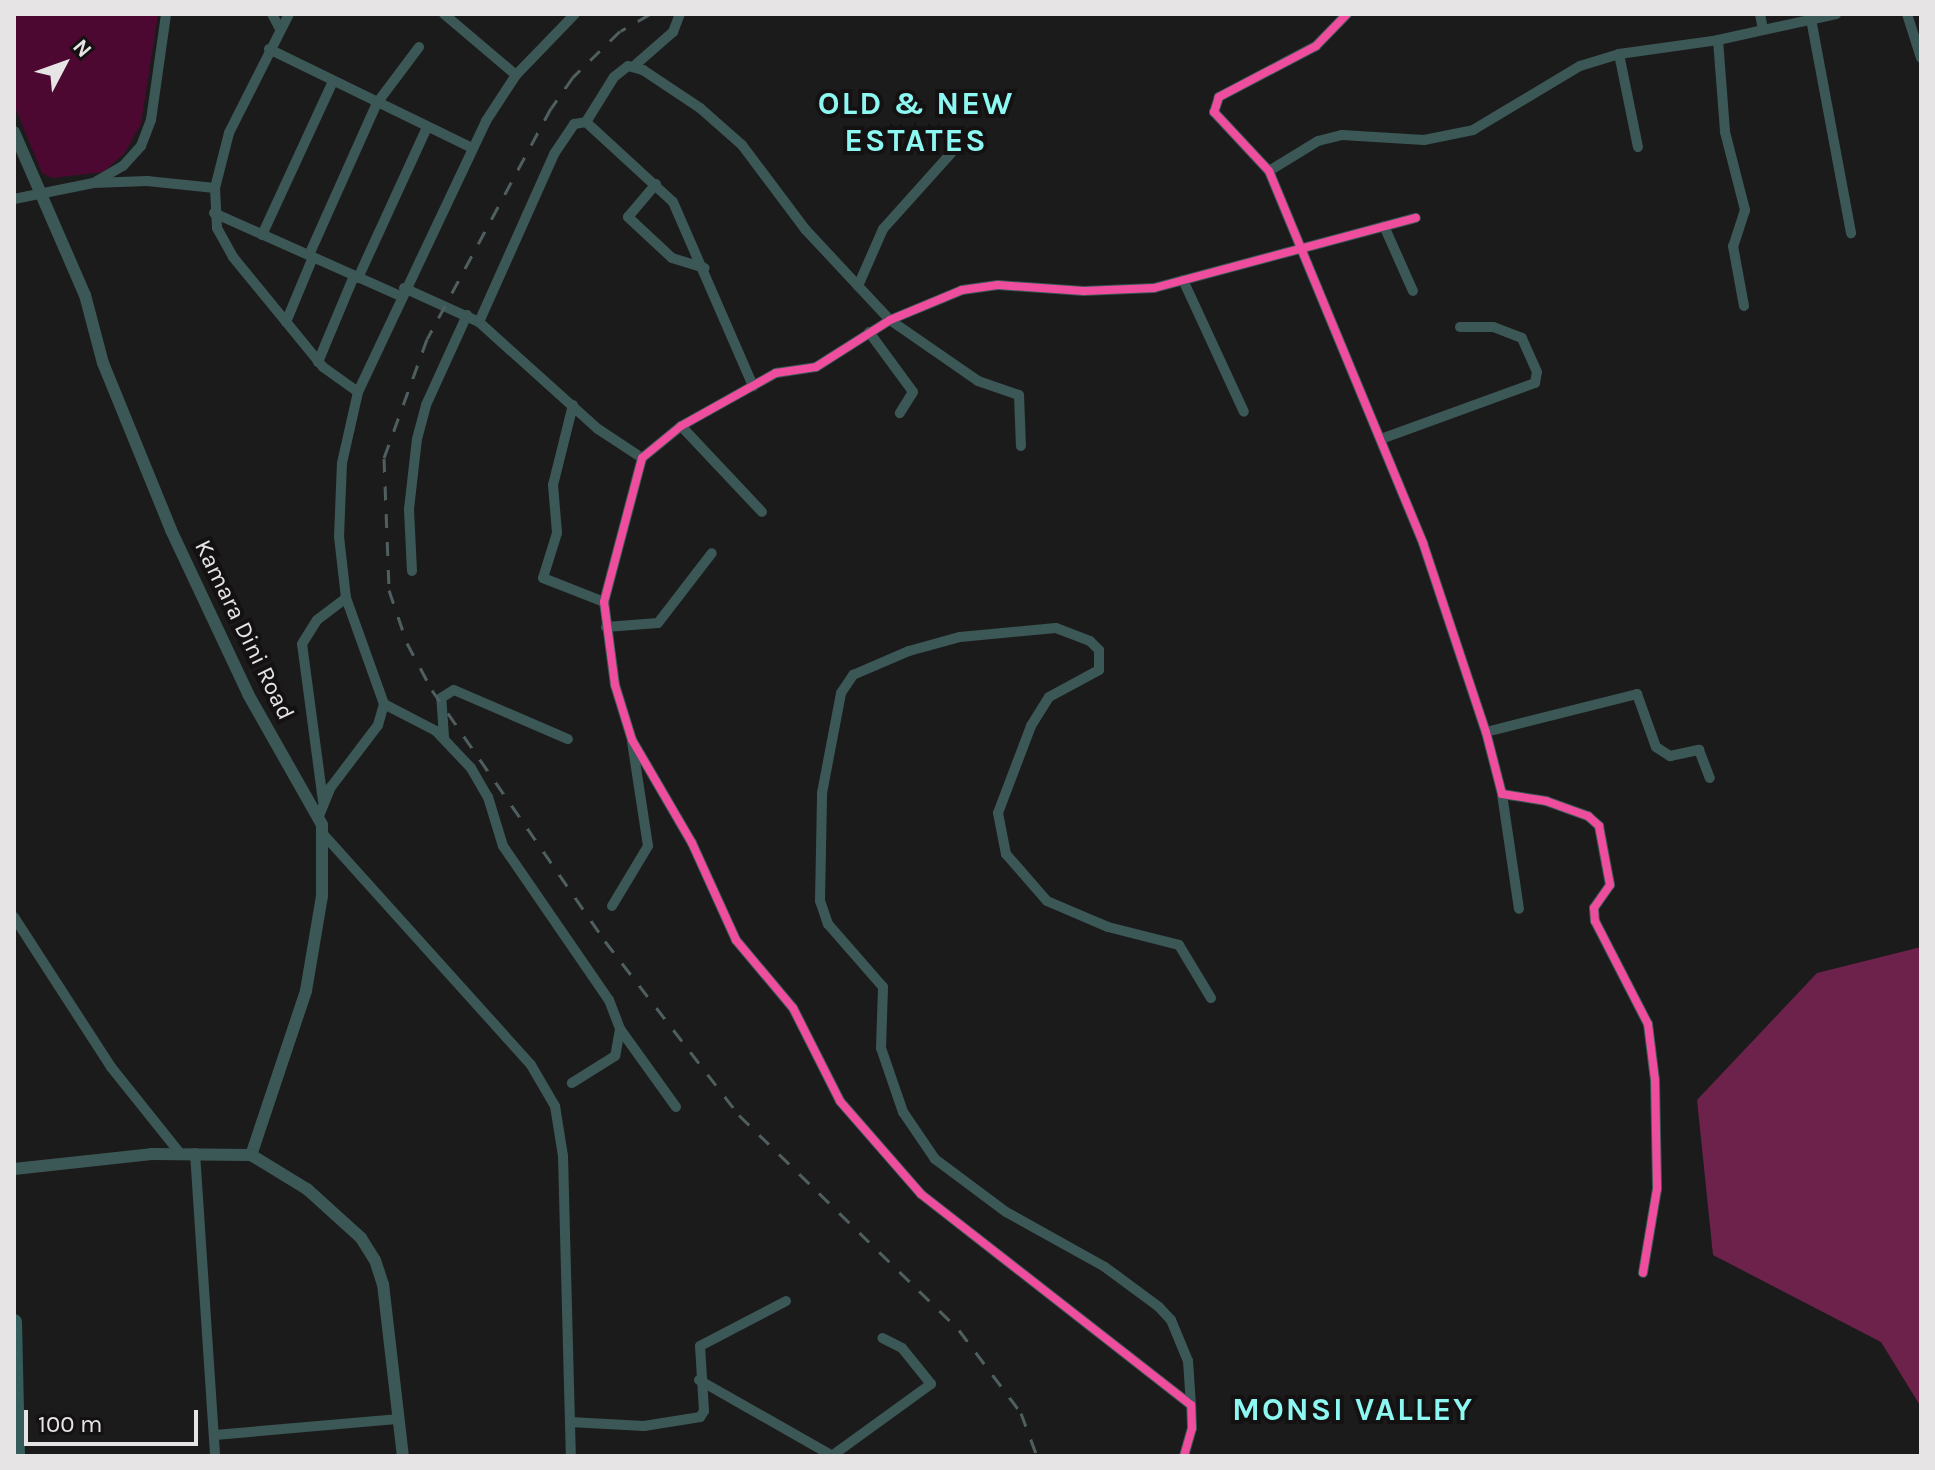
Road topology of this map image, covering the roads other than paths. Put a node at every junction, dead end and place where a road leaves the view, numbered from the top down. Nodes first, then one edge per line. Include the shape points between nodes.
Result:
1 (166, 14) edge
2 (272, 14) edge
3 (289, 14) edge
4 (444, 14) edge
5 (575, 14) edge
6 (680, 14) edge
7 (1347, 14) edge
8 (1760, 14) edge
9 (1836, 14) edge
10 (1907, 14) edge
11 (1811, 19) junction
12 (280, 29) junction
13 (1763, 30) junction
14 (1718, 40) junction
15 (419, 47) dead end
16 (269, 49) junction
17 (1619, 54) junction
18 (1921, 58) edge
19 (634, 66) junction
20 (516, 75) junction
21 (333, 81) junction
22 (377, 103) junction
23 (586, 122) junction
24 (427, 127) junction
25 (14, 132) edge
26 (1638, 147) dead end
27 (472, 148) junction
28 (952, 152) dead end
29 (1269, 171) junction
30 (93, 183) junction
31 (656, 184) junction
32 (215, 188) junction
33 (37, 191) junction
34 (14, 199) edge
35 (214, 213) junction
36 (1416, 218) dead end
37 (1384, 226) junction
38 (1851, 233) dead end
39 (262, 235) junction
40 (1298, 250) junction
41 (311, 256) junction
42 (705, 268) junction
43 (356, 277) junction
44 (1183, 280) junction
45 (858, 286) junction
46 (1413, 291) dead end
47 (402, 292) junction
48 (1744, 306) dead end
49 (467, 315) junction
50 (890, 320) junction
51 (286, 322) junction
52 (479, 322) junction
53 (1460, 327) dead end
54 (869, 332) junction
55 (318, 362) junction
56 (753, 386) junction
57 (358, 392) junction
58 (573, 405) junction
59 (1244, 412) dead end
60 (900, 413) dead end
61 (681, 426) junction
62 (1381, 439) junction
63 (1021, 446) dead end
64 (642, 458) junction
65 (762, 512) dead end
66 (712, 553) dead end
67 (412, 571) dead end
68 (346, 598) junction
69 (604, 602) junction
70 (606, 627) junction
71 (384, 704) junction
72 (1486, 732) junction
73 (444, 737) junction
74 (568, 739) dead end
75 (632, 740) junction
76 (1710, 778) dead end
77 (1502, 794) junction
78 (323, 801) junction
79 (319, 816) junction
80 (324, 835) junction
81 (612, 906) dead end
82 (1519, 909) dead end
83 (14, 917) edge
84 (1211, 998) dead end
85 (620, 1029) junction
86 (572, 1083) dead end
87 (676, 1107) dead end
88 (179, 1152) junction
89 (195, 1153) junction
90 (251, 1155) junction
91 (14, 1169) edge
92 (1643, 1273) dead end
93 (786, 1301) dead end
94 (14, 1322) edge
95 (882, 1338) dead end
96 (699, 1380) junction
97 (1191, 1405) junction
98 (399, 1419) junction
99 (570, 1422) junction
100 (215, 1435) junction
101 (17, 1456) edge
102 (215, 1456) edge
103 (403, 1456) edge
104 (571, 1456) edge
105 (833, 1456) edge
106 (1184, 1456) edge

1 - 30 street via 151,120 141,146 123,166
2 - 12 street
3 - 12 street
4 - 20 street
5 - 20 street
6 - 19 street via 673,32
7 - 29 street via 1316,46 1247,77 1214,102 1214,112
8 - 13 street
9 - 11 street
10 - 18 street
11 - 13 street
11 - 38 street
12 - 16 street
13 - 14 street
14 - 17 street
14 - 48 street via 1725,132 1745,210 1733,246
15 - 22 street
16 - 21 street
16 - 32 street via 229,133
17 - 26 street
17 - 29 street via 1580,66 1473,130 1424,140 1342,135 1318,141
19 - 23 street via 614,77
19 - 45 street via 700,108 742,145 805,229
20 - 27 street
21 - 22 street
21 - 39 street
22 - 24 street
22 - 41 street
23 - 31 street
23 - 52 street via 574,124 554,154
24 - 27 street
24 - 43 street
25 - 33 street, Kamara Dini Road
27 - 47 street
28 - 45 street via 883,229
29 - 40 street
30 - 32 street via 147,181
30 - 33 street
31 - 42 street via 681,215
31 - 42 street via 628,217 672,258
32 - 35 street
33 - 34 street
33 - 79 street, Kamara Dini Road via 85,295 103,363 182,555 248,694
35 - 39 street
35 - 51 street via 224,244
36 - 37 street
37 - 40 street
37 - 46 street
39 - 41 street
40 - 44 street
40 - 62 street
41 - 43 street
41 - 51 street
42 - 56 street
43 - 47 street
43 - 55 street
44 - 50 street via 1124,291 980,286 938,297
44 - 59 street
45 - 50 street
47 - 49 street
47 - 57 street
49 - 52 street
49 - 67 street via 426,405 417,439 409,484
50 - 54 street
50 - 63 street via 978,381 1019,395
51 - 55 street
52 - 58 street
53 - 62 street via 1493,327 1522,338 1537,372 1535,383
54 - 56 street via 816,367 784,371
54 - 60 street via 913,392
55 - 57 street via 339,383
56 - 61 street
57 - 68 street via 346,434 339,503
58 - 64 street via 606,436
58 - 69 street via 553,485 558,523 543,578
61 - 64 street
61 - 65 street
62 - 72 street
64 - 69 street
66 - 70 street via 658,623
68 - 71 street
68 - 78 street via 317,620 302,644
69 - 70 street
70 - 75 street via 615,685
71 - 73 street
71 - 78 street via 378,725
72 - 76 street via 1637,694 1656,747 1670,756 1699,750
72 - 77 street
73 - 74 street via 441,698 454,690
73 - 85 street via 481,782 497,836 601,984
75 - 81 street via 648,846
75 - 97 street via 692,843 736,940 793,1008 823,1073 892,1166 979,1242
77 - 82 street
77 - 92 street via 1546,801 1588,816 1599,826 1610,885 1594,908 1595,921 1648,1024 1655,1080 1657,1189
78 - 79 street
79 - 80 street, Kamara Dini Road
80 - 90 street, Kamara Dini Road via 322,896 306,991
80 - 99 street via 531,1065 555,1106 563,1156
83 - 88 street via 111,1067
84 - 97 street via 1179,945 1108,927 1047,901 1006,854 998,813 1031,726 1049,697 1099,670 1099,650 1090,641 1056,628 960,637 853,675 841,693 822,793 820,901 828,924 883,987 881,1048 903,1112 935,1159 1006,1212 1105,1267 1159,1307 1171,1320 1188,1361
85 - 86 street via 612,1062
85 - 87 street
88 - 89 street
88 - 91 street
89 - 90 street
89 - 100 street
90 - 98 street via 326,1204 375,1260 383,1284
93 - 96 street via 700,1346
94 - 101 main road
95 - 105 street via 902,1348 931,1384
96 - 99 street via 704,1411 700,1417 644,1426
96 - 105 street
97 - 106 street via 1192,1428
98 - 100 street
98 - 103 street
99 - 104 street
100 - 102 street

